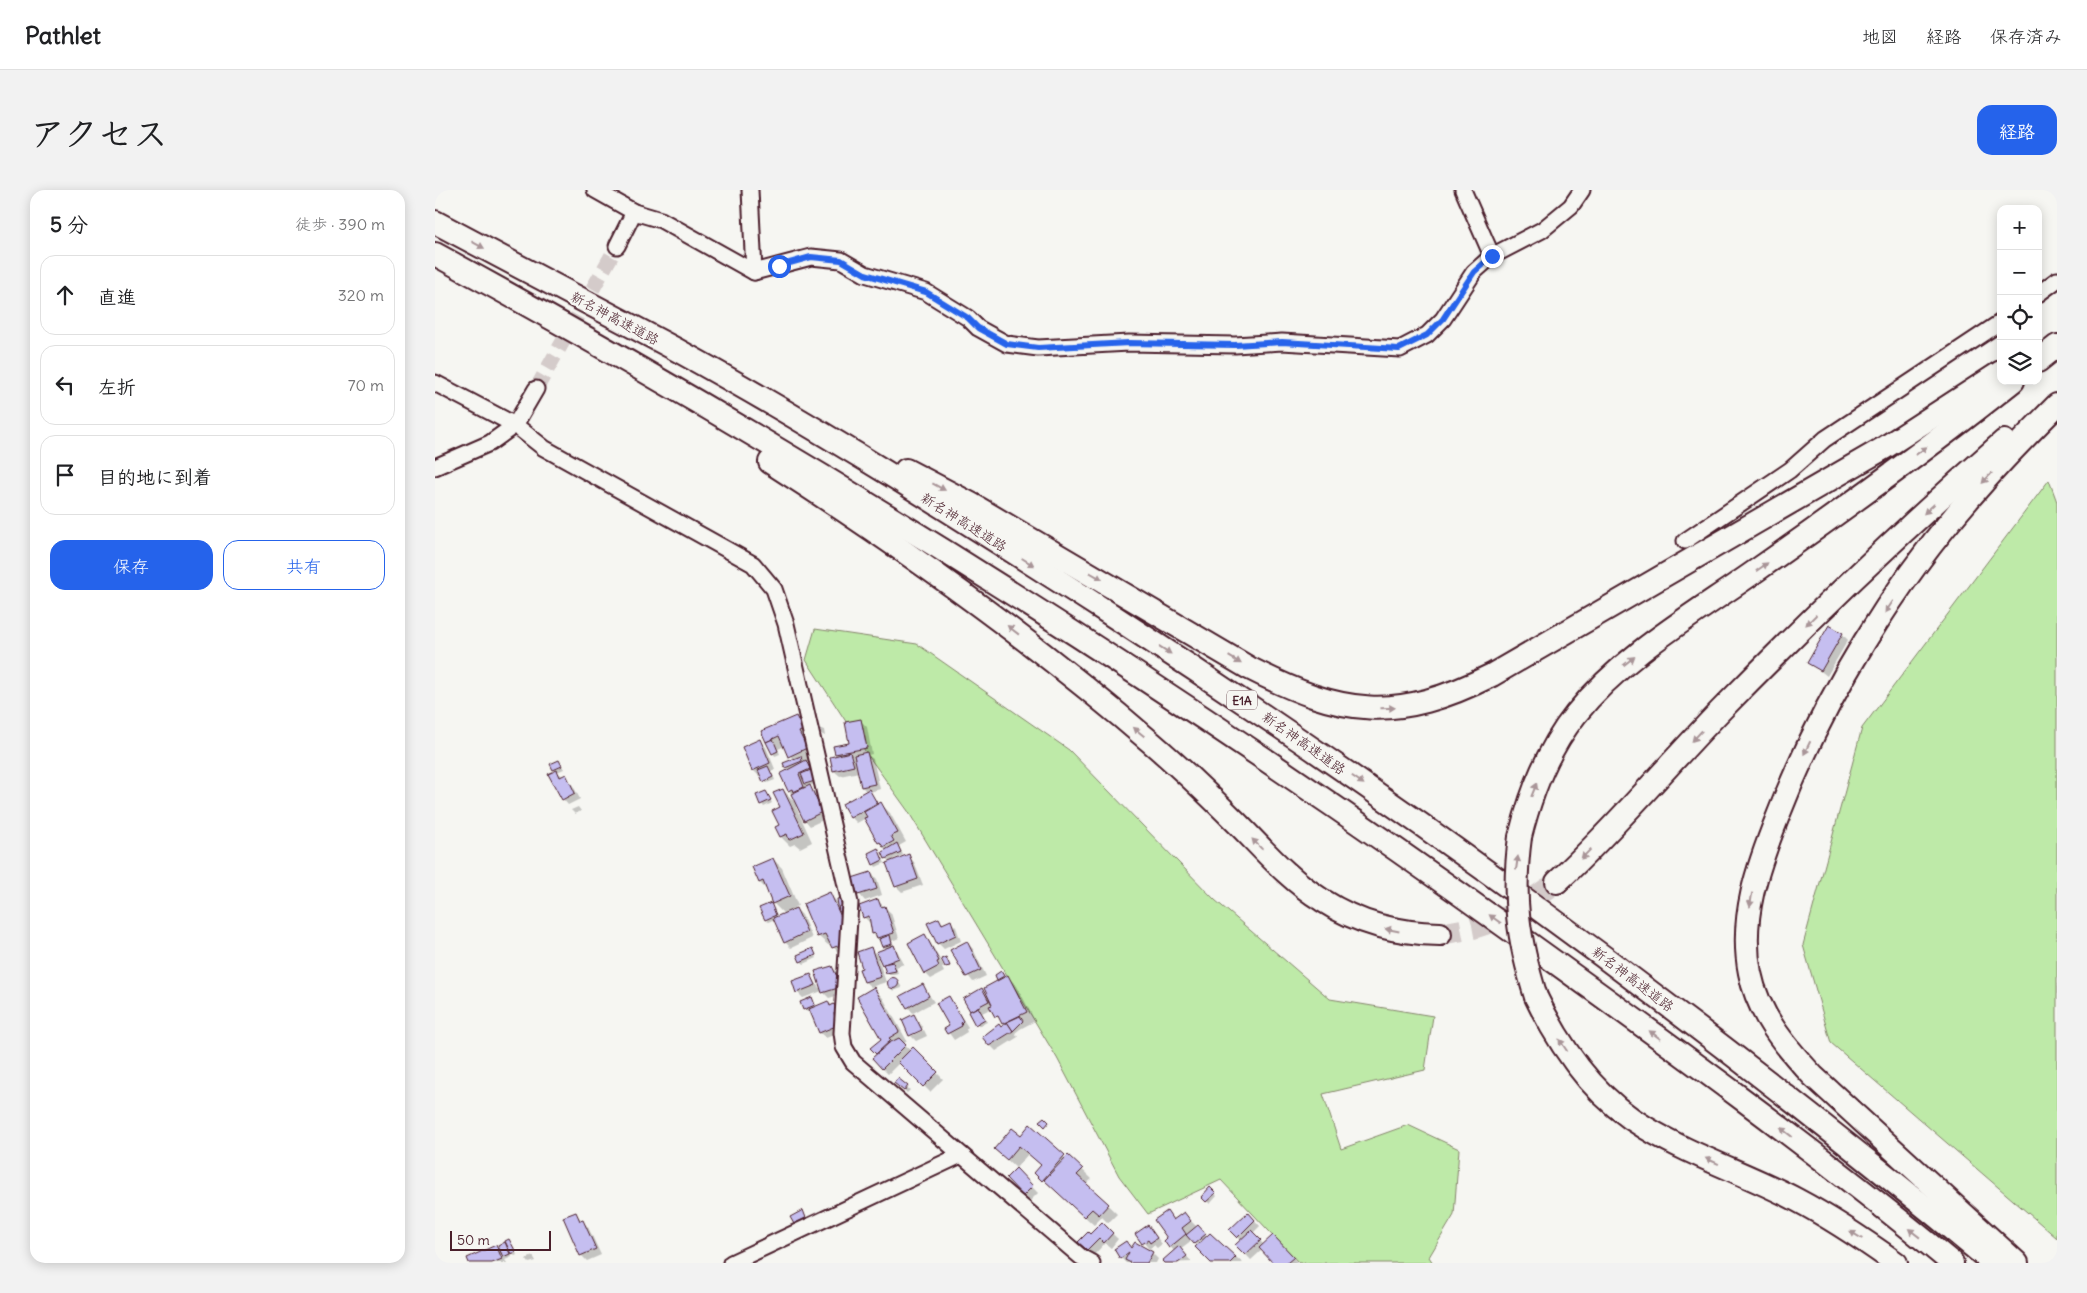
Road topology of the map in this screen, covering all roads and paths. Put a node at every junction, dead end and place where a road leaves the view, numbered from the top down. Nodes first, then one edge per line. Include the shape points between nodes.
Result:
1 (595, 190) edge
2 (750, 190) edge
3 (1463, 190) edge
4 (1582, 190) edge
5 (634, 212) junction
6 (435, 222) edge
7 (617, 246) tunnel mouth
8 (435, 254) edge
9 (1492, 256) junction
10 (754, 272) junction
11 (484, 280) junction
12 (2057, 280) edge
13 (2042, 291) edge
14 (1997, 325) edge
15 (2057, 334) edge
16 (2042, 344) edge
17 (2057, 346) edge
18 (679, 352) junction
19 (2042, 358) edge
20 (1997, 375) edge
21 (435, 383) edge
22 (2008, 385) edge
23 (536, 389) tunnel mouth
24 (2057, 395) edge
25 (2057, 405) edge
26 (515, 425) junction
27 (435, 467) edge
28 (1685, 541) dead end
29 (1557, 882) tunnel mouth
30 (1440, 934) tunnel mouth
31 (961, 1155) junction
32 (731, 1263) edge
33 (1092, 1263) edge
34 (1896, 1263) edge
35 (1952, 1263) edge
36 (1993, 1263) edge
37 (2017, 1263) edge

1 - 5 street
2 - 10 street
3 - 9 street
4 - 9 street via 1571,206 1542,230
5 - 7 street
5 - 10 street via 661,220
6 -> 18 highway, 新名神高速道路 / E1A
8 - 11 highway, E1A
9 - 10 street via 1474,272 1443,319 1427,335 1399,349 1282,342 1030,347 1007,344 926,292 865,274 841,260 811,257
30 -> 11 highway via 1408,934 1378,928 1321,900 1294,880 1140,733 1051,659 943,578 767,460
35 -> 11 highway, E1A via 1767,1118 1586,984 1405,854 1221,729 855,495
12 - 13 street
14 - 28 street via 1825,438 1790,470
15 - 16 highway
17 - 19 highway
18 -> 20 highway via 971,504 1249,668 1313,697 1372,708 1430,702 1492,675 1884,448
18 -> 36 highway, 新名神高速道路 / E1A via 862,459 1054,578 1240,698 1417,820 1606,958 1789,1099
21 - 26 street
34 -> 22 highway, bridge via 1797,1200 1645,1128 1592,1084 1551,1027 1536,997 1526,964 1515,873 1529,802 1542,769 1576,714 1621,667 1796,543
23 - 26 street
24 -> 29 highway via 1823,608
25 -> 37 highway via 1980,485 1943,530 1878,622 1819,724 1792,779 1762,858 1748,918 1750,974 1758,1000 1771,1026 1790,1052
26 - 27 street via 490,443
26 - 31 street via 544,448 753,564 774,589 786,624 850,903 842,1033 845,1048 853,1062
31 - 32 street
31 - 33 street

